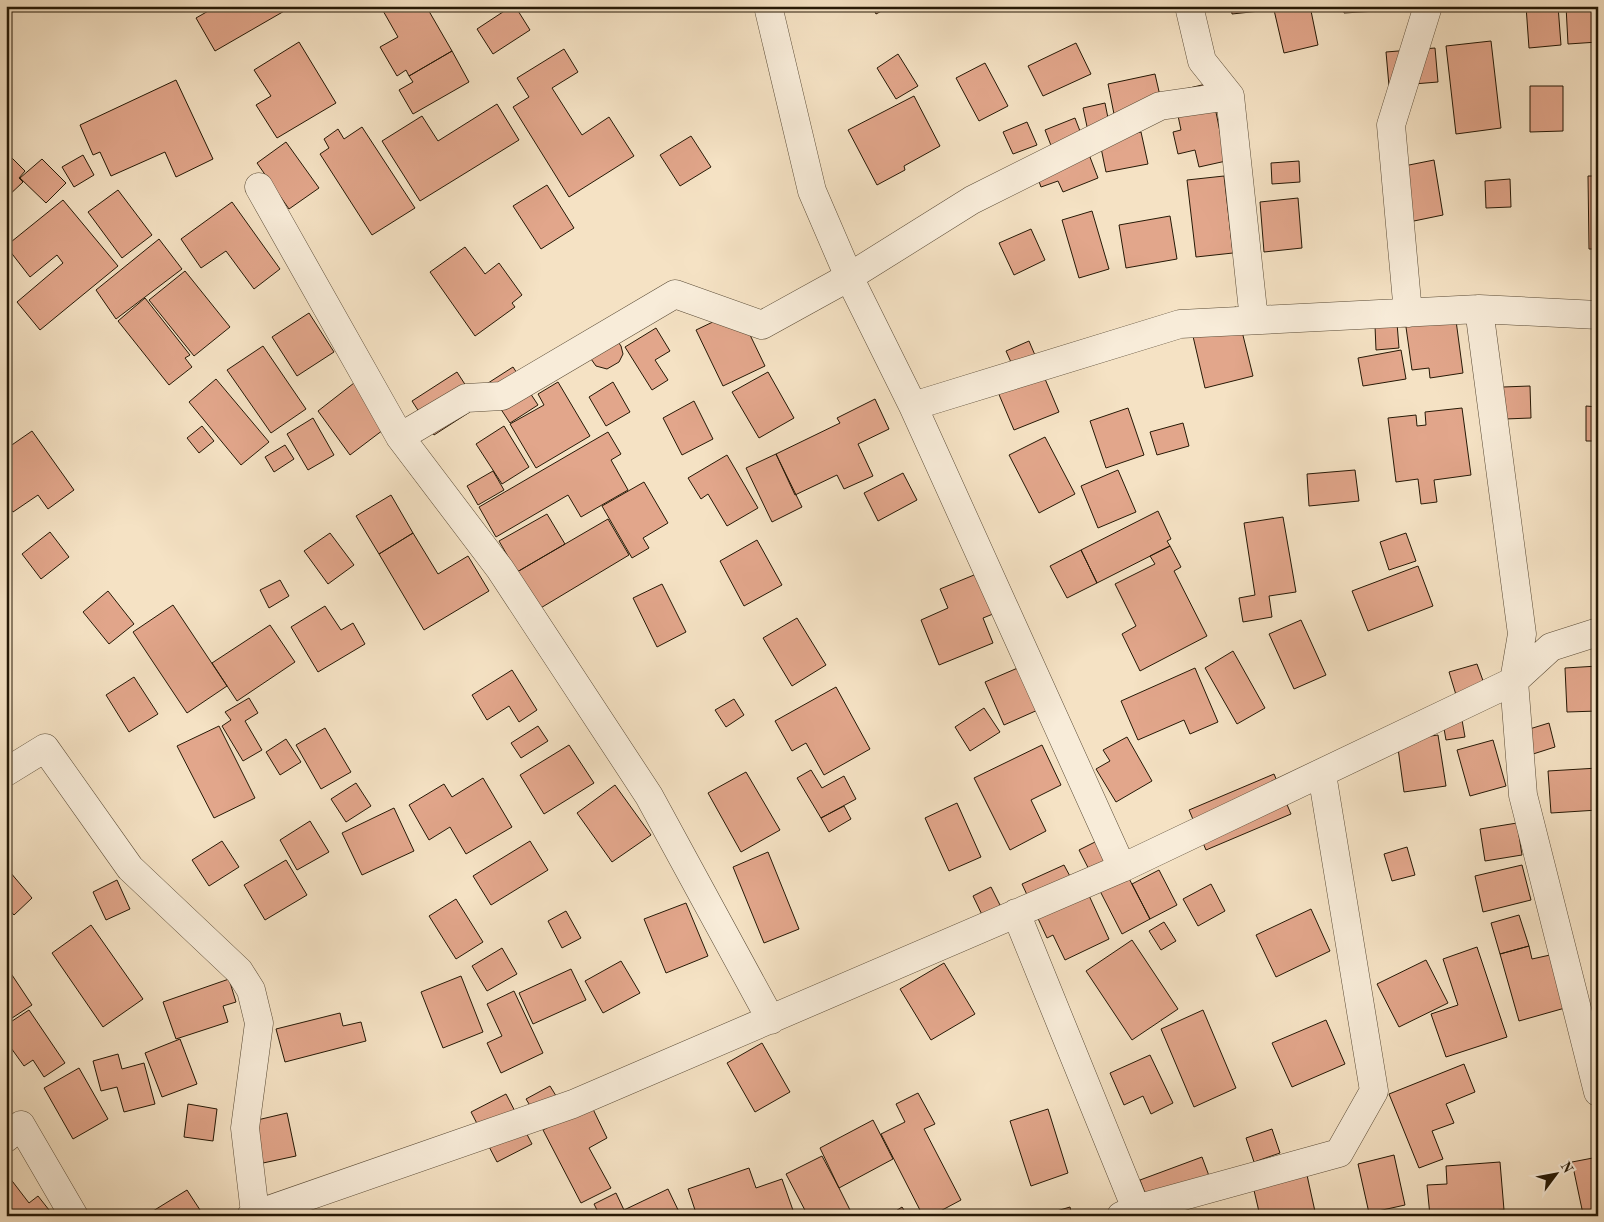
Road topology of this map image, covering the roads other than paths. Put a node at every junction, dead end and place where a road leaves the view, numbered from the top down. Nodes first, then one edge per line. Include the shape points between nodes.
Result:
1 (768, 6) edge
2 (1189, 6) edge
3 (1428, 6) edge
4 (1230, 96) junction
5 (259, 187) dead end
6 (849, 277) junction
7 (1479, 309) junction
8 (1408, 313) junction
9 (1598, 315) edge
10 (1254, 320) junction
11 (913, 406) junction
12 (400, 437) junction
13 (1598, 632) edge
14 (1514, 681) junction
15 (6, 772) edge
16 (1322, 774) junction
17 (1122, 868) junction
18 (1016, 913) junction
19 (771, 1020) junction
20 (1598, 1092) edge
21 (6, 1138) edge
22 (253, 1214) edge
23 (1132, 1214) edge
24 (74, 1216) edge

1 - 6 street via 812,191
2 - 4 street via 1202,60
3 - 8 street via 1391,125
4 - 6 street via 1160,106 972,200
4 - 10 street
5 - 12 street
6 - 11 street
6 - 12 street via 762,325 674,294 502,396 466,398
7 - 8 street
7 - 9 street
7 - 14 street via 1522,634
8 - 10 street
10 - 11 street via 1180,324
11 - 17 street
12 - 19 street via 500,569 649,796
13 - 14 street via 1551,647
14 - 16 street
14 - 20 street via 1523,795
15 - 22 street via 45,748 130,868 239,971 251,990 259,1023 245,1128
16 - 17 street
16 - 23 street via 1374,1091 1339,1152
17 - 18 street
18 - 19 street
18 - 23 street
19 - 22 street via 573,1104
21 - 24 street via 21,1125

